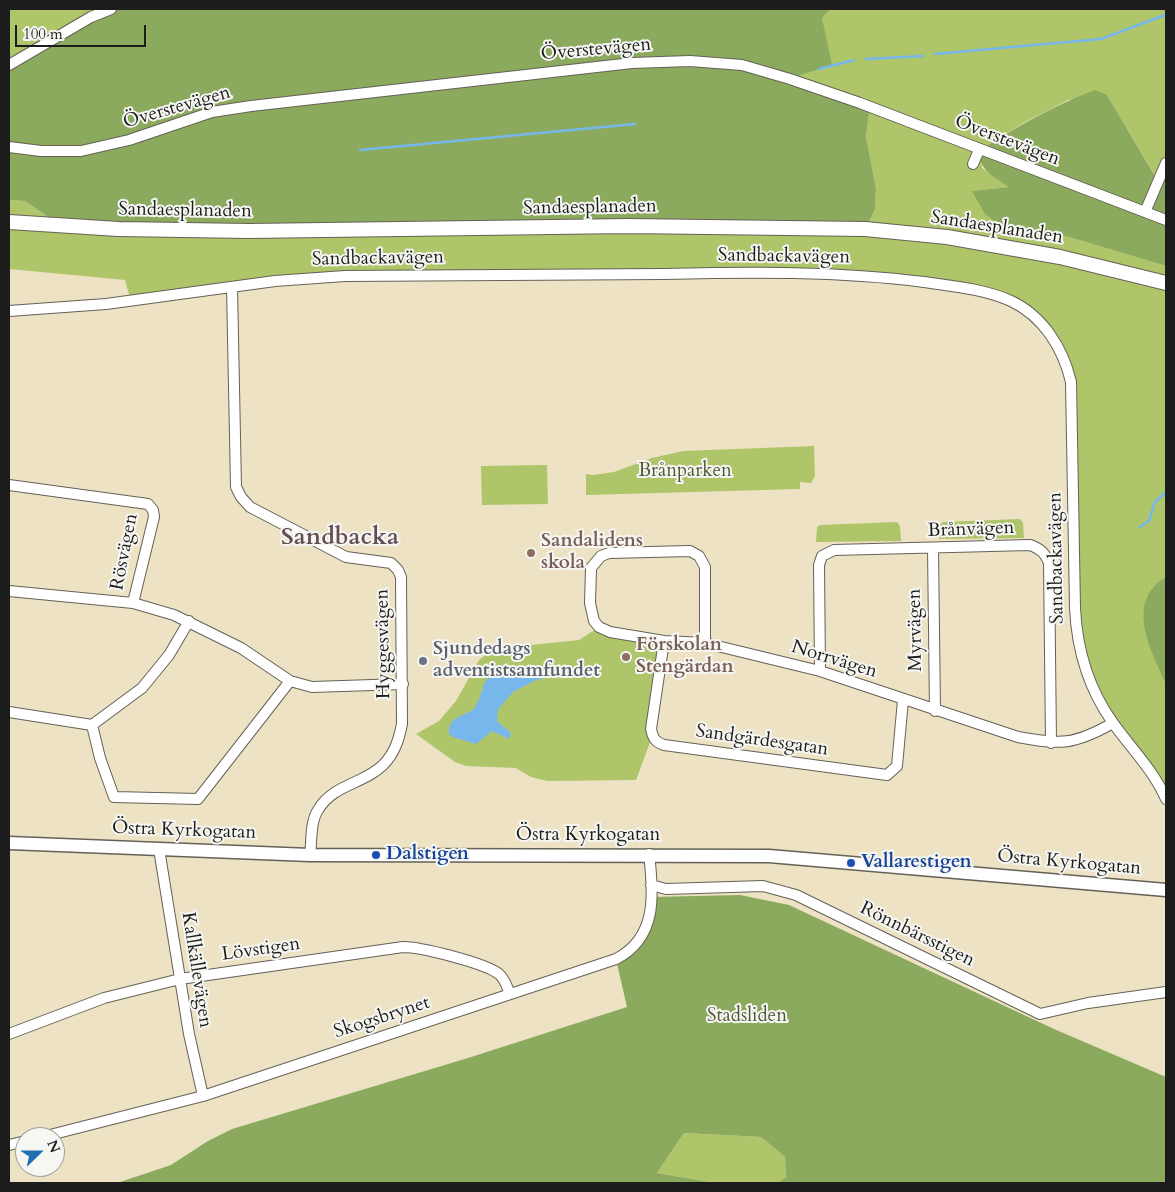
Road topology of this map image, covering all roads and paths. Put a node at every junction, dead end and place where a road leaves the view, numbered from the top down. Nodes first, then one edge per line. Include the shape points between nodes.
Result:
1 (111, 9) edge
2 (9, 65) edge
3 (9, 147) edge
4 (979, 150) junction
5 (973, 164) dead end
6 (1166, 164) edge
7 (1145, 212) junction
8 (1166, 220) edge
9 (9, 222) edge
10 (1166, 283) edge
11 (232, 287) junction
12 (9, 312) edge
13 (9, 485) edge
14 (933, 548) junction
15 (9, 591) edge
16 (132, 603) junction
17 (189, 621) junction
18 (664, 641) junction
19 (705, 643) junction
20 (820, 671) junction
21 (290, 681) junction
22 (403, 684) junction
23 (903, 700) junction
24 (935, 711) junction
25 (9, 712) edge
26 (1113, 723) junction
27 (92, 725) junction
28 (1051, 743) junction
29 (1166, 799) edge
30 (9, 843) edge
31 (159, 850) junction
32 (649, 854) junction
33 (310, 855) junction
34 (651, 884) junction
35 (1166, 890) edge
36 (180, 980) junction
37 (1166, 992) edge
38 (510, 994) junction
39 (9, 1034) edge
40 (203, 1096) junction
41 (65, 1131) edge

1 - 2 street via 91,17
3 - 4 street, Överstevägen via 41,151 81,150 129,140 212,112 251,106 632,63 690,60 742,65 790,79
4 - 5 street
4 - 7 street, Överstevägen
6 - 7 street
7 - 8 street, Överstevägen
9 - 10 main road, Sandaesplanaden via 118,229 629,226 865,229 947,237 1060,257
11 - 12 street, Sandbackavägen via 106,304
11 - 22 street, Hyggesvägen via 236,487 240,497 250,507 346,557 391,563 398,570 401,577
11 - 26 street, Sandbackavägen via 308,277 762,272 892,278 954,286 1010,300 1037,319 1066,360 1071,382 1076,638 1092,686
13 - 16 street, Rösvägen via 148,504 154,517
14 - 20 street, Brånvägen via 834,550 822,556 819,565
14 - 24 street, Myrvägen
14 - 28 street, Brånvägen via 1030,546 1039,548 1046,555 1049,563
15 - 16 street
16 - 17 street
17 - 21 street via 241,648
17 - 27 street via 169,655 142,688
18 - 19 street, Norrvägen
18 - 19 street, Norrvägen via 610,632 594,622 590,602 591,568 596,560 609,553 690,551 699,556 705,567
18 - 23 street, Sandgärdesgatan via 651,729 652,736 664,745 887,775 897,766
19 - 20 street, Norrvägen
20 - 23 street, Norrvägen
21 - 22 street via 312,687
21 - 27 street via 198,799 114,797
22 - 33 street, Hyggesvägen via 402,724 395,748 383,765 340,788 318,809 313,823
23 - 24 street, Norrvägen
24 - 28 street, Norrvägen via 1018,737
25 - 27 street
26 - 28 street, Norrvägen via 1078,740
26 - 29 street, Sandbackavägen
30 - 31 street, Östra Kyrkogatan
31 - 33 street, Östra Kyrkogatan
31 - 36 street, Kallkällevägen
32 - 33 street, Östra Kyrkogatan
32 - 34 street, Skogsbrynet
32 - 35 street, Östra Kyrkogatan via 792,857
34 - 37 street, Rönnbärsstigen via 666,889 763,886 796,896 1040,1014 1088,1003
34 - 38 street, Skogsbrynet via 648,924 644,935 629,953
36 - 38 street, Lövstigen via 416,947 493,970 505,982
36 - 39 street, Lövstigen via 104,998
36 - 40 street, Kallkällevägen
38 - 40 street, Skogsbrynet
40 - 41 street, Skogsbrynet

